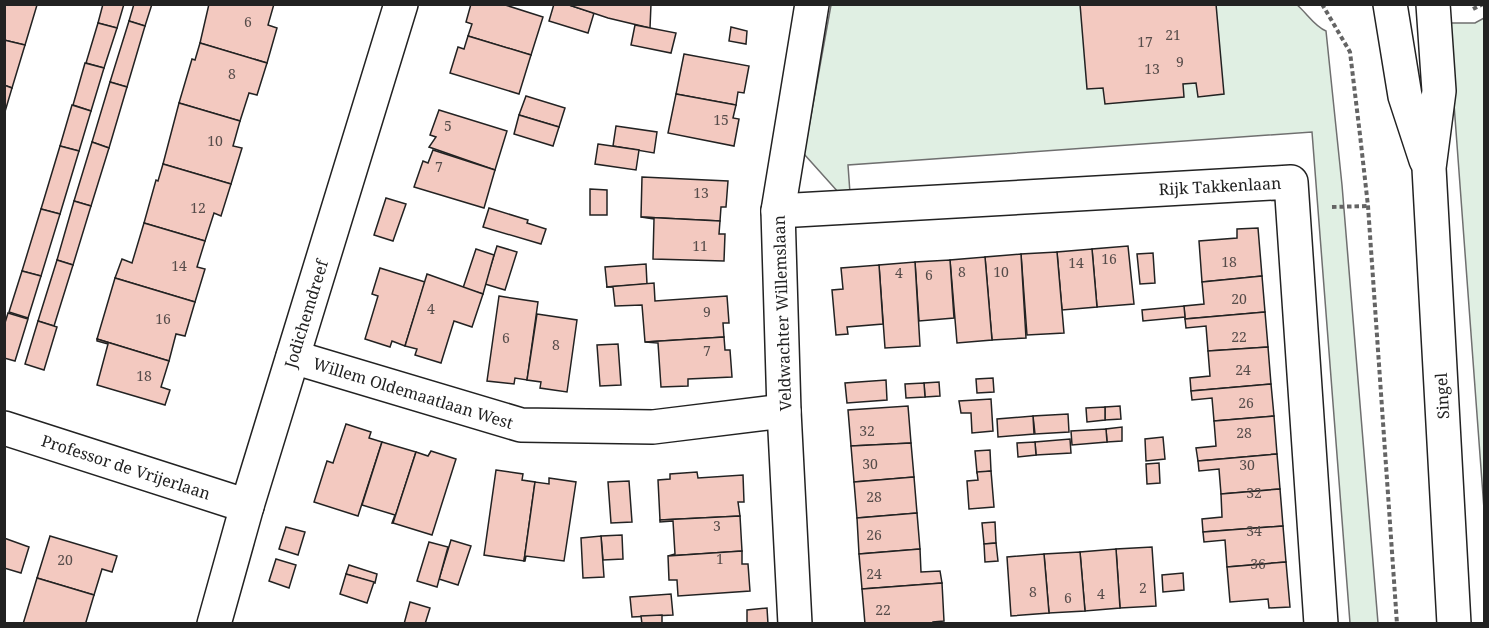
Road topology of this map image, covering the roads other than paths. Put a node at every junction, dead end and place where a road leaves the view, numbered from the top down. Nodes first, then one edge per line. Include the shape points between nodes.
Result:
1 (401, 4) edge
2 (812, 4) edge
3 (1390, 4) edge
4 (1433, 4) edge
5 (1429, 168) junction
6 (778, 211) junction
7 (293, 357) junction
8 (784, 411) junction
9 (4, 428) edge
10 (247, 506) junction
11 (214, 624) edge
12 (795, 624) edge
13 (1321, 624) edge
14 (1454, 624) edge

1 - 7 street, Jodichemdreef
2 - 6 street, Veldwachter Willemslaan
3 - 5 street, Singel via 1405,96
4 - 5 street, Singel via 1439,91
5 - 14 street, Singel
6 - 8 street, Veldwachter Willemslaan
6 - 13 street, Rijk Takkenlaan via 1292,182
7 - 8 street, Willem Oldemaatlaan West via 521,425 653,427
7 - 10 street, Jodichemdreef
8 - 12 street, Veldwachter Willemslaan
9 - 10 street, Professor de Vrijerlaan
10 - 11 street, Jodichemdreef

